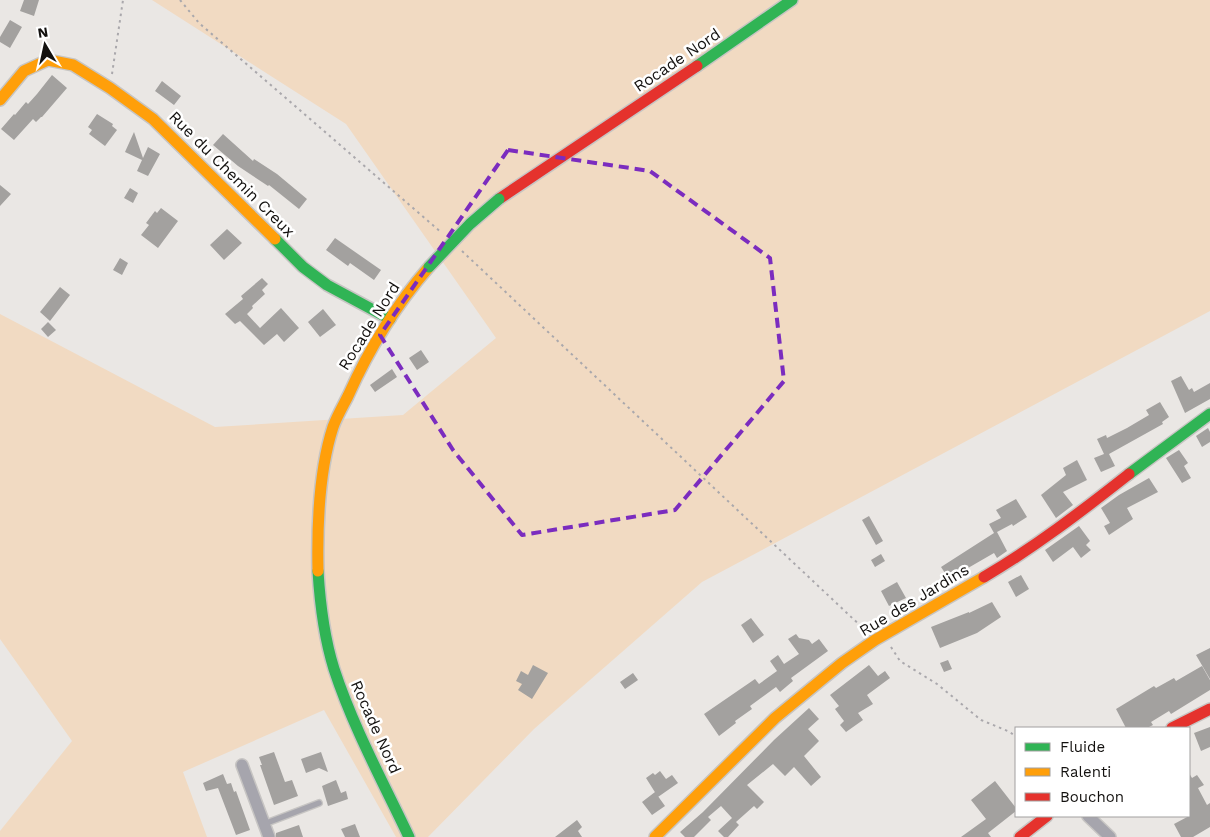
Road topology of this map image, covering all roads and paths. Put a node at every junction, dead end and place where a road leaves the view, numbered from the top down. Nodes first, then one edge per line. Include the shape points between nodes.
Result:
1 (123, 0) edge
2 (180, 0) edge
3 (792, 0) edge
4 (110, 88) junction
5 (0, 100) edge
6 (402, 198) dead end
7 (490, 277) dead end
8 (390, 319) junction
9 (1210, 414) edge
10 (880, 638) junction
11 (1210, 709) edge
12 (1174, 727) edge
13 (1015, 736) edge
14 (242, 765) dead end
15 (320, 803) dead end
16 (1046, 817) edge
17 (1089, 817) edge
18 (264, 824) junction
19 (269, 837) edge
20 (409, 837) edge
21 (655, 837) edge
22 (1020, 837) edge
23 (1110, 837) edge

1 - 4 path
2 - 6 path via 199,23
3 - 8 street, Rocade Nord, bridge via 499,199 419,277
4 - 5 street, Rue du Chemin Creux via 73,65 48,60 24,71
4 - 8 street, Rue du Chemin Creux via 167,132 303,268 327,285
7 - 10 path
8 - 20 street, Rocade Nord via 357,374 334,425 324,468 318,577 323,621 341,689
9 - 10 street, Rue des Jardins via 1008,563
10 - 13 path via 900,661 937,684 981,720
10 - 21 street, Rue des Jardins via 842,663 775,718
11 - 12 street
14 - 18 street
15 - 18 lane
16 - 22 street
17 - 23 street
18 - 19 street

